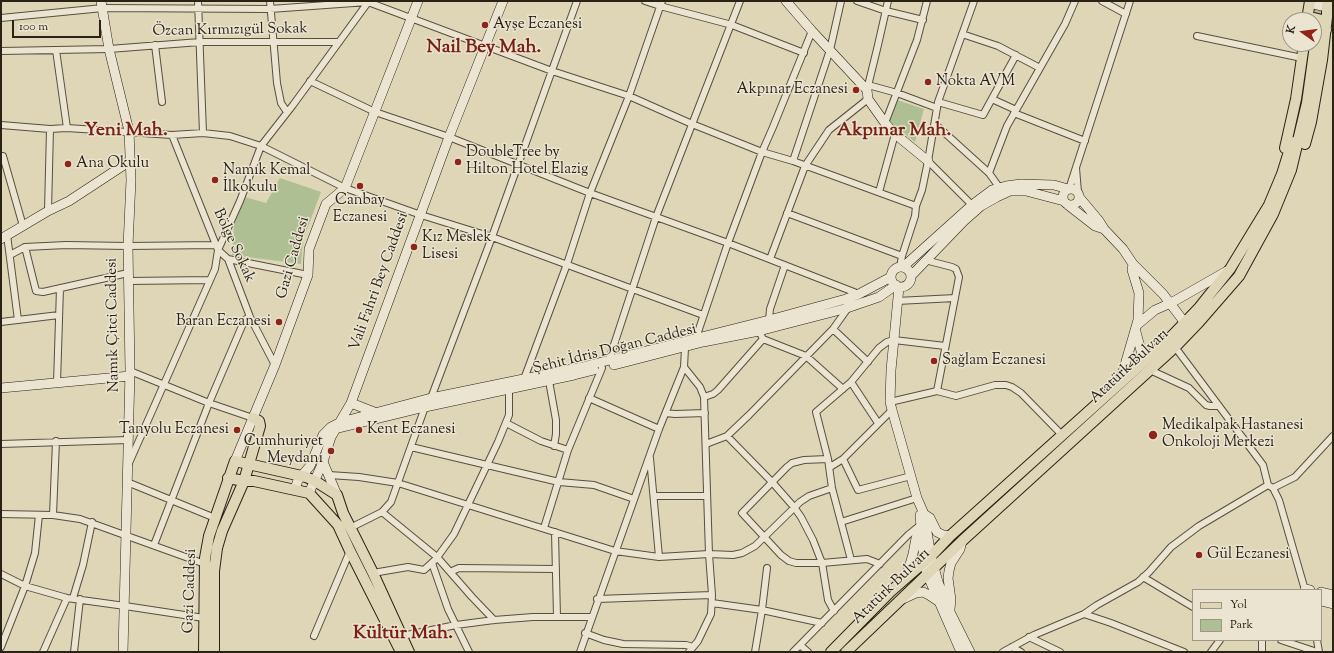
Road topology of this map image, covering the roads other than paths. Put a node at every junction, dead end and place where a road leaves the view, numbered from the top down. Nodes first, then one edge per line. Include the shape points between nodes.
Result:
1 (198, 1) edge
2 (270, 1) edge
3 (418, 1) edge
4 (503, 1) edge
5 (577, 1) edge
6 (645, 1) edge
7 (740, 1) edge
8 (841, 1) edge
9 (857, 1) edge
10 (888, 1) edge
11 (927, 1) edge
12 (974, 1) edge
13 (1076, 1) edge
14 (1102, 1) edge
15 (1130, 1) edge
16 (1310, 1) edge
17 (368, 2) edge
18 (789, 2) edge
19 (1329, 3) edge
20 (661, 4) edge
21 (102, 5) edge
22 (199, 9) junction
23 (270, 9) junction
24 (886, 11) junction
25 (1309, 12) edge
26 (1126, 14) junction
27 (1, 18) edge
28 (411, 19) junction
29 (924, 20) junction
30 (1322, 20) edge
31 (732, 25) junction
32 (1322, 28) edge
33 (1322, 28) edge
34 (812, 31) junction
35 (962, 34) junction
36 (1197, 36) dead end
37 (200, 42) junction
38 (274, 42) junction
39 (339, 42) junction
40 (155, 45) junction
41 (486, 47) junction
42 (109, 49) junction
43 (56, 50) junction
44 (830, 50) junction
45 (1, 51) edge
46 (804, 52) junction
47 (1303, 52) edge
48 (1308, 52) edge
49 (1317, 52) edge
50 (1016, 56) junction
51 (1302, 58) junction
52 (1040, 68) junction
53 (552, 71) junction
54 (310, 81) junction
55 (868, 91) junction
56 (897, 94) junction
57 (629, 96) junction
58 (992, 99) junction
59 (162, 102) dead end
60 (938, 105) junction
61 (287, 112) junction
62 (375, 112) junction
63 (1015, 112) junction
64 (885, 123) junction
65 (692, 124) junction
66 (935, 124) junction
67 (1, 125) edge
68 (68, 128) junction
69 (50, 129) junction
70 (129, 132) junction
71 (203, 133) junction
72 (895, 134) junction
73 (172, 135) junction
74 (449, 138) junction
75 (1085, 141) junction
76 (261, 146) junction
77 (762, 152) junction
78 (1, 156) edge
79 (130, 161) junction
80 (793, 161) junction
81 (928, 161) junction
82 (518, 164) junction
83 (806, 166) junction
84 (1076, 166) junction
85 (988, 174) junction
86 (345, 188) junction
87 (999, 188) junction
88 (1068, 189) junction
89 (879, 192) junction
90 (590, 193) junction
91 (1079, 195) junction
92 (1066, 203) junction
93 (972, 205) junction
94 (916, 206) junction
95 (48, 211) junction
96 (787, 213) junction
97 (420, 216) junction
98 (656, 217) junction
99 (23, 226) junction
100 (1104, 229) junction
101 (4, 237) edge
102 (492, 237) junction
103 (728, 243) junction
104 (216, 245) junction
105 (128, 246) junction
106 (25, 247) junction
107 (10, 255) junction
108 (902, 256) junction
109 (228, 259) junction
110 (770, 259) junction
111 (925, 260) junction
112 (567, 264) junction
113 (1132, 264) junction
114 (785, 265) junction
115 (902, 267) junction
116 (1230, 269) junction
117 (308, 275) junction
118 (911, 276) junction
119 (128, 277) junction
120 (891, 277) junction
121 (210, 280) junction
122 (897, 286) junction
123 (60, 288) junction
124 (633, 289) junction
125 (859, 294) junction
126 (955, 298) junction
127 (897, 301) junction
128 (1171, 303) junction
129 (848, 308) junction
130 (703, 315) junction
131 (59, 316) junction
132 (250, 317) junction
133 (18, 320) junction
134 (769, 320) junction
135 (1, 322) edge
136 (1185, 323) junction
137 (1136, 328) junction
138 (833, 329) junction
139 (761, 335) junction
140 (696, 338) junction
141 (894, 340) junction
142 (945, 346) junction
143 (1175, 347) junction
144 (685, 348) junction
145 (806, 356) junction
146 (608, 360) junction
147 (868, 362) junction
148 (275, 365) junction
149 (1147, 366) junction
150 (684, 367) junction
151 (602, 368) junction
152 (130, 374) junction
153 (524, 379) junction
154 (549, 381) junction
155 (851, 382) junction
156 (1120, 382) junction
157 (57, 383) junction
158 (164, 386) junction
159 (1, 388) edge
160 (843, 389) junction
161 (509, 390) junction
162 (937, 391) junction
163 (704, 397) junction
164 (431, 398) junction
165 (590, 398) junction
166 (351, 403) junction
167 (209, 404) junction
168 (891, 406) junction
169 (1219, 406) junction
170 (425, 407) junction
171 (374, 412) junction
172 (666, 413) junction
173 (705, 414) junction
174 (253, 418) junction
175 (506, 423) junction
176 (878, 423) junction
177 (338, 426) junction
178 (659, 428) junction
179 (1062, 435) junction
180 (727, 436) junction
181 (1333, 436) edge
182 (128, 440) junction
183 (56, 441) junction
184 (1, 444) edge
185 (706, 444) junction
186 (554, 446) junction
187 (411, 447) junction
188 (568, 450) junction
189 (650, 456) junction
190 (828, 459) junction
191 (843, 459) junction
192 (235, 461) junction
193 (323, 462) junction
194 (249, 464) junction
195 (487, 465) junction
196 (128, 466) junction
197 (830, 467) junction
198 (330, 475) junction
199 (302, 476) junction
200 (911, 476) junction
201 (228, 478) junction
202 (244, 481) junction
203 (315, 481) junction
204 (127, 482) junction
205 (558, 482) junction
206 (772, 482) junction
207 (398, 483) junction
208 (1270, 486) junction
209 (832, 488) junction
210 (295, 489) junction
211 (309, 493) junction
212 (337, 496) junction
213 (654, 496) junction
214 (707, 496) junction
215 (917, 498) junction
216 (634, 499) junction
217 (172, 500) junction
218 (468, 505) junction
219 (794, 507) junction
220 (382, 512) junction
221 (922, 512) junction
222 (1, 514) edge
223 (39, 515) junction
224 (53, 515) junction
225 (215, 518) junction
226 (92, 522) junction
227 (841, 522) junction
228 (920, 527) junction
229 (350, 528) junction
230 (544, 528) junction
231 (555, 532) junction
232 (126, 535) junction
233 (950, 536) junction
234 (764, 537) junction
235 (962, 541) junction
236 (154, 545) junction
237 (350, 551) junction
238 (615, 551) junction
239 (709, 554) junction
240 (659, 556) junction
241 (437, 557) junction
242 (928, 559) junction
243 (852, 560) junction
244 (432, 563) junction
245 (205, 564) junction
246 (822, 564) junction
247 (880, 564) junction
248 (767, 568) dead end
249 (556, 569) junction
250 (930, 570) junction
251 (450, 572) junction
252 (373, 573) junction
253 (1, 574) edge
254 (906, 578) junction
255 (1143, 578) junction
256 (25, 586) junction
257 (1307, 589) edge
258 (1322, 592) edge
259 (712, 594) junction
260 (1333, 595) edge
261 (70, 598) junction
262 (80, 599) junction
263 (598, 599) junction
264 (900, 599) junction
265 (939, 601) junction
266 (1322, 601) edge
267 (712, 603) junction
268 (1333, 604) edge
269 (125, 606) junction
270 (1192, 606) edge
271 (762, 610) junction
272 (949, 610) junction
273 (834, 611) junction
274 (1084, 614) junction
275 (557, 617) junction
276 (591, 617) junction
277 (204, 618) junction
278 (494, 620) junction
279 (822, 623) junction
280 (456, 625) junction
281 (585, 633) junction
282 (314, 636) dead end
283 (402, 636) junction
284 (1029, 638) junction
285 (1219, 641) edge
286 (1262, 641) edge
287 (1284, 641) edge
288 (1317, 641) edge
289 (800, 645) junction
290 (694, 647) junction
291 (1012, 647) junction
292 (1, 648) edge
293 (43, 652) edge
294 (74, 652) edge
295 (123, 652) edge
296 (204, 652) edge
297 (214, 652) edge
298 (401, 652) edge
299 (409, 652) edge
300 (469, 652) edge
301 (580, 652) edge
302 (689, 652) edge
303 (756, 652) edge
304 (793, 652) edge
305 (808, 652) edge
306 (831, 652) edge
307 (846, 652) edge
308 (961, 652) edge
309 (970, 652) edge
310 (1003, 652) edge
311 (1021, 652) edge
312 (1059, 652) edge
313 (1184, 652) edge
314 (1211, 652) edge
315 (1262, 652) edge
316 (1318, 652) edge

1 - 22 street
2 - 23 street
3 - 28 main road, Gazi Caddesi
4 - 41 main road, Vali Fahri Bey Caddesi
5 - 53 street
6 - 20 street
7 - 31 street
8 - 44 street
9 - 24 street
10 - 24 street
11 - 29 street
12 - 35 street
13 - 52 street
14 - 26 street
15 - 26 street
16 - 19 main road via 1316,6
16 - 25 main road
17 - 23 street
17 - 28 street
17 - 39 street
18 - 34 main road
19 - 32 main road, Atatürk Bulvarı
20 - 31 street
20 - 57 street
21 - 22 street
21 - 27 street
21 - 42 main road, Namık Çitci Caddesi
22 - 23 street
22 - 37 street
23 - 38 street
24 - 29 street
24 - 55 street
26 - 75 street
28 - 41 street
28 - 62 main road, Gazi Caddesi
29 - 56 street
30 - 33 main road via 1325,22
31 - 46 street
31 - 65 street
34 - 44 main road
34 - 46 street
35 - 50 street via 998,46
35 - 60 street
36 - 51 street
37 - 38 street, Özcan Kırmızıgül Sokak
37 - 40 street, Özcan Kırmızıgül Sokak
37 - 71 street
38 - 39 street, Özcan Kırmızıgül Sokak
38 - 61 street via 277,83 281,104
39 - 54 street
40 - 42 street, Özcan Kırmızıgül Sokak
40 - 59 street
41 - 53 street
41 - 74 main road, Vali Fahri Bey Caddesi
42 - 43 street, Özcan Kırmızıgül Sokak
42 - 70 main road, Namık Çitci Caddesi
43 - 45 street, Özcan Kırmızıgül Sokak
43 - 68 street
44 - 55 main road
44 - 80 street
46 - 77 street
47 - 51 main road
48 - 116 main road, Atatürk Bulvarı via 1294,137 1282,174 1268,205
49 - 143 main road, Atatürk Bulvarı via 1291,170 1272,214 1239,276
50 - 52 street
50 - 58 street
51 - 116 main road via 1291,126 1278,171
52 - 63 street
53 - 57 street
53 - 82 street
54 - 61 street
54 - 62 street
55 - 56 street
55 - 64 main road
55 - 83 street via 829,130
56 - 60 street
56 - 64 street
57 - 65 street
57 - 90 street
58 - 60 street via 983,115
58 - 63 street
60 - 66 street
61 - 76 street
62 - 74 street
62 - 86 main road, Gazi Caddesi
63 - 75 street
63 - 85 street
64 - 72 main road
65 - 77 street
65 - 98 street
66 - 81 street
66 - 85 street
67 - 69 street
68 - 69 street
68 - 70 street
69 - 95 street
70 - 73 street
70 - 79 main road, Namık Çitci Caddesi
71 - 73 street
71 - 76 street via 230,136
72 - 81 main road
72 - 89 street
73 - 104 street, Bölge Sokak
74 - 82 street
74 - 97 main road, Vali Fahri Bey Caddesi
75 - 84 street
76 - 86 street
76 - 104 street via 240,201
77 - 80 street
77 - 103 street
78 - 99 street
79 - 95 main road via 69,201
79 - 105 main road, Namık Çitci Caddesi
80 - 83 street
81 - 93 street
81 - 94 street
82 - 90 street
82 - 102 street
83 - 89 street
83 - 96 street
84 - 88 street
84 - 91 street
85 - 87 street
86 - 97 street
86 - 117 main road, Gazi Caddesi via 326,204 309,249
87 - 88 main road via 1014,184 1054,184
87 - 93 main road
88 - 91 main road via 1074,189
88 - 92 main road via 1063,194
89 - 94 street
90 - 98 street
90 - 112 street
91 - 92 main road via 1075,204
91 - 100 main road
92 - 100 main road via 1095,226
92 - 111 main road via 1026,191 1004,194 988,201 974,212
93 - 115 main road
94 - 108 street
95 - 99 main road
96 - 108 street
96 - 110 street
97 - 102 street
97 - 166 main road, Vali Fahri Bey Caddesi
98 - 103 street
98 - 124 street
99 - 101 main road
100 - 113 main road via 1123,249
101 - 107 street
102 - 112 street
102 - 164 street
103 - 110 street
103 - 130 street
104 - 105 street
104 - 109 street, Bölge Sokak
104 - 121 street via 215,269
105 - 106 street
105 - 119 main road, Namık Çitci Caddesi
106 - 107 street
106 - 123 street via 36,291
107 - 133 street
108 - 115 street
109 - 117 street
109 - 132 street, Bölge Sokak
110 - 114 street
111 - 118 main road
111 - 126 street via 956,269 960,276
112 - 124 street
112 - 153 street
113 - 128 main road
113 - 137 main road via 1139,294
114 - 125 street
114 - 134 street via 770,309
115 - 118 main road via 908,270
115 - 120 main road via 893,270
116 - 128 main road
116 - 136 main road, Atatürk Bulvarı
117 - 148 main road, Gazi Caddesi
118 - 122 main road via 908,284
119 - 121 street
119 - 123 street
119 - 152 main road, Namık Çitci Caddesi
120 - 122 main road
120 - 125 main road, Şehit İdris Doğan Caddesi
121 - 158 street
122 - 127 main road
122 - 129 main road, Şehit İdris Doğan Caddesi
123 - 131 street
124 - 130 street
124 - 146 street
125 - 134 main road, Şehit İdris Doğan Caddesi
126 - 127 street
126 - 142 street
127 - 141 main road
128 - 136 main road
128 - 137 main road via 1155,310
129 - 138 street
129 - 139 main road, Şehit İdris Doğan Caddesi
130 - 140 street
131 - 133 street
131 - 157 street
132 - 148 street, Bölge Sokak
132 - 167 street via 242,326
133 - 135 street
134 - 140 main road, Şehit İdris Doğan Caddesi
136 - 149 main road, Atatürk Bulvarı
137 - 149 main road
137 - 156 main road
138 - 145 street
138 - 147 street
139 - 144 main road, Şehit İdris Doğan Caddesi via 703,342
139 - 145 street
139 - 163 street via 718,390
140 - 146 main road, Şehit İdris Doğan Caddesi
141 - 142 street
141 - 147 street via 879,348
141 - 168 main road
142 - 162 street
143 - 149 main road, Atatürk Bulvarı
143 - 169 street
144 - 150 street
144 - 151 main road, Şehit İdris Doğan Caddesi
145 - 160 street
145 - 180 street
146 - 153 main road, Şehit İdris Doğan Caddesi
147 - 155 street
148 - 174 main road, Gazi Caddesi
149 - 156 main road, Atatürk Bulvarı
149 - 169 street via 1189,388 1206,405
149 - 235 main road, Atatürk Bulvarı
150 - 163 street via 700,386
150 - 172 street
151 - 154 main road, Şehit İdris Doğan Caddesi
151 - 165 street
152 - 157 main road
152 - 158 street
152 - 182 main road, Namık Çitci Caddesi
153 - 164 main road, Şehit İdris Doğan Caddesi
154 - 161 main road, Şehit İdris Doğan Caddesi
154 - 186 street via 556,420
155 - 160 street
155 - 176 street
156 - 179 main road, Atatürk Bulvarı
157 - 159 main road
158 - 167 street
158 - 196 street
160 - 190 street via 816,412
161 - 170 main road, Şehit İdris Doğan Caddesi
161 - 175 street via 510,409
162 - 168 street
162 - 179 street via 956,396 995,385 1012,387
163 - 173 street
164 - 170 street
164 - 171 main road, Şehit İdris Doğan Caddesi
165 - 178 street
165 - 188 street
166 - 171 main road
166 - 177 main road, Vali Fahri Bey Caddesi
167 - 174 street
167 - 217 street
168 - 176 street
168 - 200 main road
169 - 208 street via 1263,465
170 - 177 main road, Şehit İdris Doğan Caddesi
170 - 187 street
171 - 177 main road, Şehit İdris Doğan Caddesi
172 - 173 street
172 - 178 street
173 - 185 street
174 - 192 main road, Gazi Caddesi
174 - 194 main road, Gazi Caddesi via 259,421 260,426
175 - 186 street
175 - 195 street
176 - 191 street
177 - 193 main road, Vali Fahri Bey Caddesi via 331,437
177 - 199 main road via 331,427 323,435 310,466
178 - 189 street
179 - 233 main road, Atatürk Bulvarı
180 - 185 street
180 - 206 street
181 - 208 street via 1295,477
182 - 183 street
182 - 196 main road, Namık Çitci Caddesi
183 - 184 street
183 - 224 street
185 - 214 street
186 - 188 street
187 - 195 street
187 - 207 street
188 - 205 street
189 - 213 street
189 - 216 street
190 - 197 street
190 - 206 street via 792,463
191 - 197 street
191 - 200 street via 858,490
192 - 194 main road
192 - 201 main road, Gazi Caddesi
193 - 198 main road
193 - 203 main road, Vali Fahri Bey Caddesi
194 - 199 main road
194 - 202 main road, Gazi Caddesi
195 - 205 street
195 - 218 street
196 - 204 main road, Namık Çitci Caddesi
197 - 209 street
198 - 207 street
198 - 212 main road
199 - 203 main road
199 - 210 main road
200 - 215 main road
201 - 202 main road
201 - 225 main road, Gazi Caddesi
202 - 210 main road
202 - 297 main road, Gazi Caddesi via 217,548 214,571
203 - 211 main road, Vali Fahri Bey Caddesi
203 - 212 main road
204 - 217 street
204 - 232 main road, Namık Çitci Caddesi
205 - 216 street via 594,485
205 - 230 street
206 - 219 street
206 - 234 street via 742,513
207 - 218 street
207 - 220 street via 391,502
208 - 255 street via 1199,526 1171,547
208 - 257 street via 1279,500
209 - 219 street via 809,496
209 - 227 street
210 - 211 main road
211 - 237 main road via 338,525
212 - 229 main road
213 - 214 street
213 - 240 street
214 - 239 street
215 - 221 main road
215 - 227 street
216 - 238 street
217 - 225 street
217 - 236 street
218 - 230 street
218 - 241 street via 454,534
219 - 234 street
219 - 246 street via 808,528
220 - 229 street
220 - 241 street
221 - 228 main road
221 - 233 main road via 930,518 937,532
221 - 242 main road
222 - 223 street
223 - 224 street
223 - 256 street via 35,553
224 - 226 street
225 - 245 main road, Gazi Caddesi via 209,536
226 - 232 street
226 - 261 street via 83,565
227 - 243 street
228 - 242 main road
228 - 247 street
228 - 254 main road
229 - 252 main road
230 - 231 street
231 - 238 street
231 - 249 street
232 - 236 street
232 - 269 main road, Namık Çitci Caddesi
233 - 242 main road, Atatürk Bulvarı
234 - 239 street via 742,553
234 - 246 street via 790,561
235 - 250 main road, Atatürk Bulvarı
235 - 272 main road via 949,571
236 - 245 street
237 - 282 street
237 - 298 main road
238 - 240 street
238 - 263 street
239 - 240 street
239 - 259 street
241 - 244 street
241 - 251 street
242 - 250 main road
242 - 254 main road, Atatürk Bulvarı
243 - 246 street
243 - 247 street via 867,559
244 - 252 street via 424,570 408,567
244 - 280 street
245 - 277 main road, Gazi Caddesi
246 - 273 street via 828,600
247 - 273 street
248 - 271 street
249 - 251 street via 459,568
249 - 275 street
250 - 264 main road, Atatürk Bulvarı
250 - 265 main road
250 - 272 main road
251 - 278 street
252 - 283 main road
253 - 256 street
254 - 306 main road, Atatürk Bulvarı
255 - 270 street
255 - 274 street
256 - 261 street
256 - 292 street
258 - 260 main road
259 - 263 street
259 - 267 street
261 - 262 street
261 - 293 street
262 - 269 street
262 - 294 street
263 - 276 street
264 - 265 main road via 923,592
264 - 307 main road, Atatürk Bulvarı
265 - 308 main road
266 - 268 main road
267 - 271 street
267 - 290 street via 711,614
269 - 277 street
269 - 295 main road, Namık Çitci Caddesi
271 - 279 street
271 - 303 street
272 - 309 main road
273 - 279 street
274 - 284 street
274 - 313 street
275 - 276 street
275 - 278 street
276 - 281 street
277 - 296 main road, Gazi Caddesi
278 - 280 street
279 - 289 street
280 - 283 street
280 - 300 street
281 - 290 street via 622,644
281 - 301 street
283 - 299 main road
284 - 291 street
284 - 312 street
285 - 314 street
286 - 315 street
287 - 316 street
288 - 316 street
289 - 304 street
289 - 305 street
290 - 302 street
291 - 310 street
291 - 311 street

